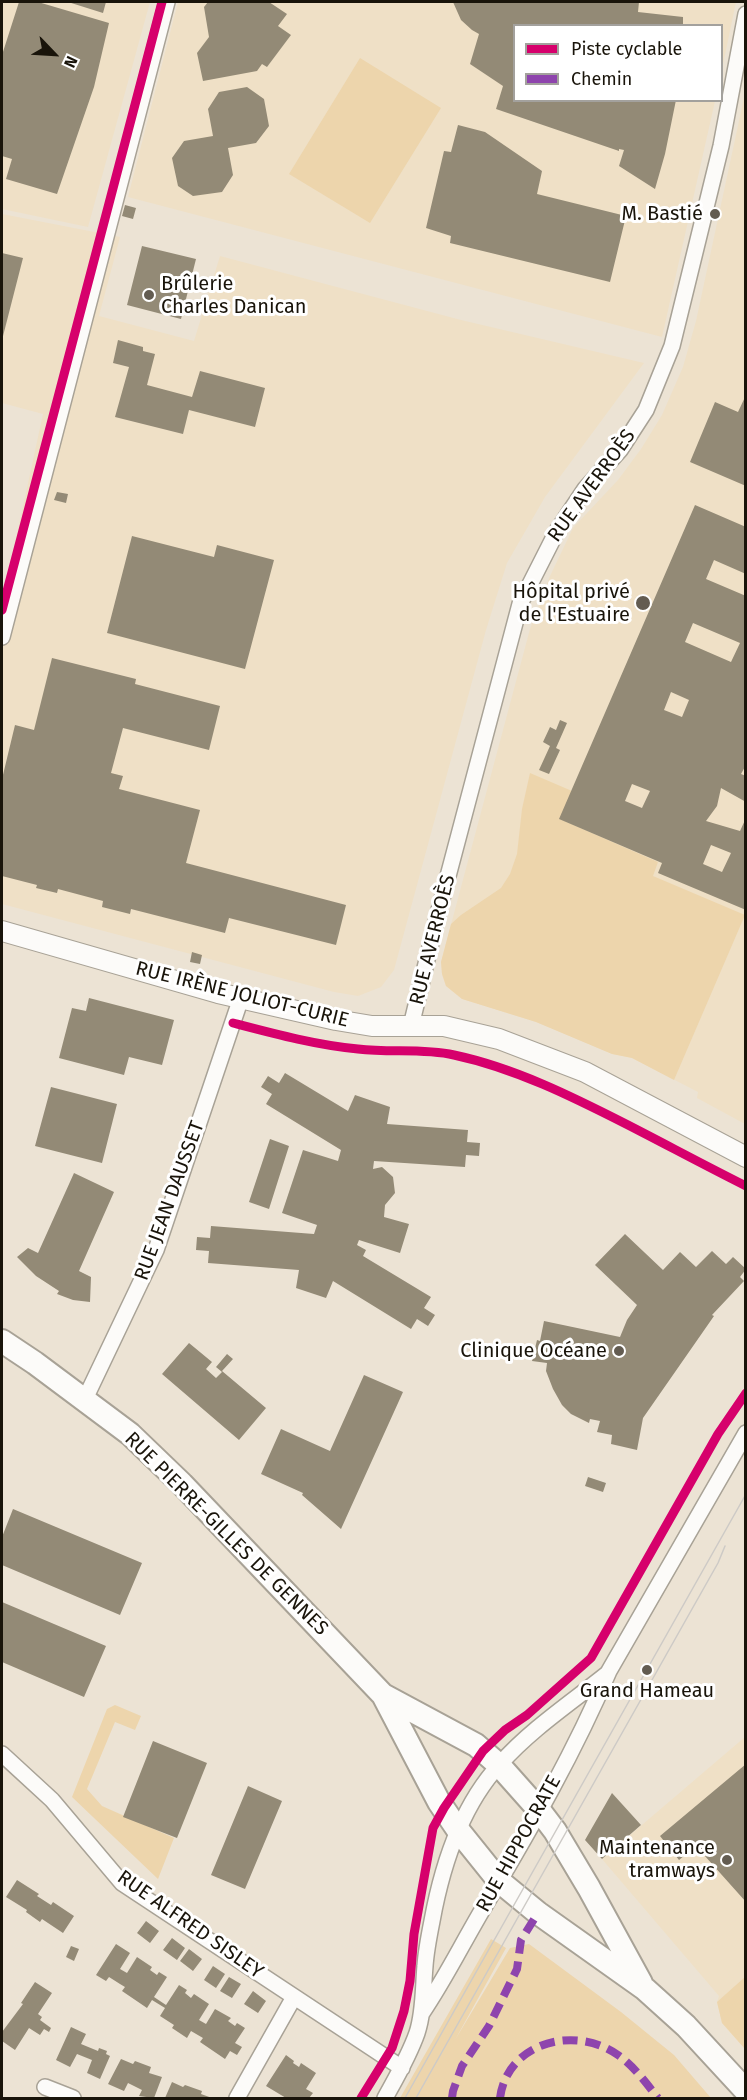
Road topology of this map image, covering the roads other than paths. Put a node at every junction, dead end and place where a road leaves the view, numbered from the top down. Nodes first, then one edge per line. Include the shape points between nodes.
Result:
1 (167, 2) edge
2 (746, 14) edge
3 (2, 637) edge
4 (2, 931) edge
5 (241, 998) junction
6 (411, 1026) junction
7 (746, 1157) edge
8 (2, 1341) edge
9 (85, 1399) junction
10 (746, 1433) edge
11 (609, 1671) junction
12 (383, 1695) junction
13 (2, 1754) edge
14 (499, 1765) junction
15 (539, 1809) junction
16 (458, 1830) junction
17 (499, 1881) junction
18 (645, 1989) junction
19 (294, 1997) junction
20 (422, 2013) junction
21 (402, 2068) junction
22 (45, 2087) dead end
23 (746, 2091) edge
24 (73, 2098) edge
25 (237, 2098) edge
26 (384, 2098) edge

1 - 3 street
2 - 6 street, RUE AVERROÈS via 721,146 672,346 646,410 557,531 520,604
4 - 5 street, RUE IRÈNE JOLIOT-CURIE
5 - 6 street, RUE IRÈNE JOLIOT-CURIE via 372,1026
5 - 9 street, RUE JEAN DAUSSET via 156,1250
6 - 7 street, RUE IRÈNE JOLIOT-CURIE via 444,1026 499,1039 558,1060
8 - 9 main road, RUE PIERRE-GILLES DE GENNES
9 - 12 main road, RUE PIERRE-GILLES DE GENNES via 130,1434 182,1484
10 - 11 street, RUE HIPPOCRATE
11 - 14 street, RUE HIPPOCRATE
11 - 15 street, RUE HIPPOCRATE
12 - 14 main road, RUE PIERRE-GILLES DE GENNES via 476,1745
12 - 16 main road, RUE PIERRE-GILLES DE GENNES via 439,1802
13 - 19 street, RUE ALFRED SISLEY via 52,1800 122,1882
14 - 15 main road, RUE PIERRE-GILLES DE GENNES
14 - 16 street, RUE HIPPOCRATE
15 - 17 street, RUE HIPPOCRATE
15 - 18 main road, RUE PIERRE-GILLES DE GENNES via 590,1888
16 - 17 main road, RUE PIERRE-GILLES DE GENNES
16 - 20 street, RUE HIPPOCRATE via 433,1917
17 - 18 main road, RUE PIERRE-GILLES DE GENNES
17 - 20 street, RUE HIPPOCRATE
18 - 23 main road, RUE PIERRE-GILLES DE GENNES via 686,2026
19 - 21 street, RUE ALFRED SISLEY
19 - 25 street
20 - 21 street, RUE HIPPOCRATE
21 - 26 street, RUE HIPPOCRATE
22 - 24 street

